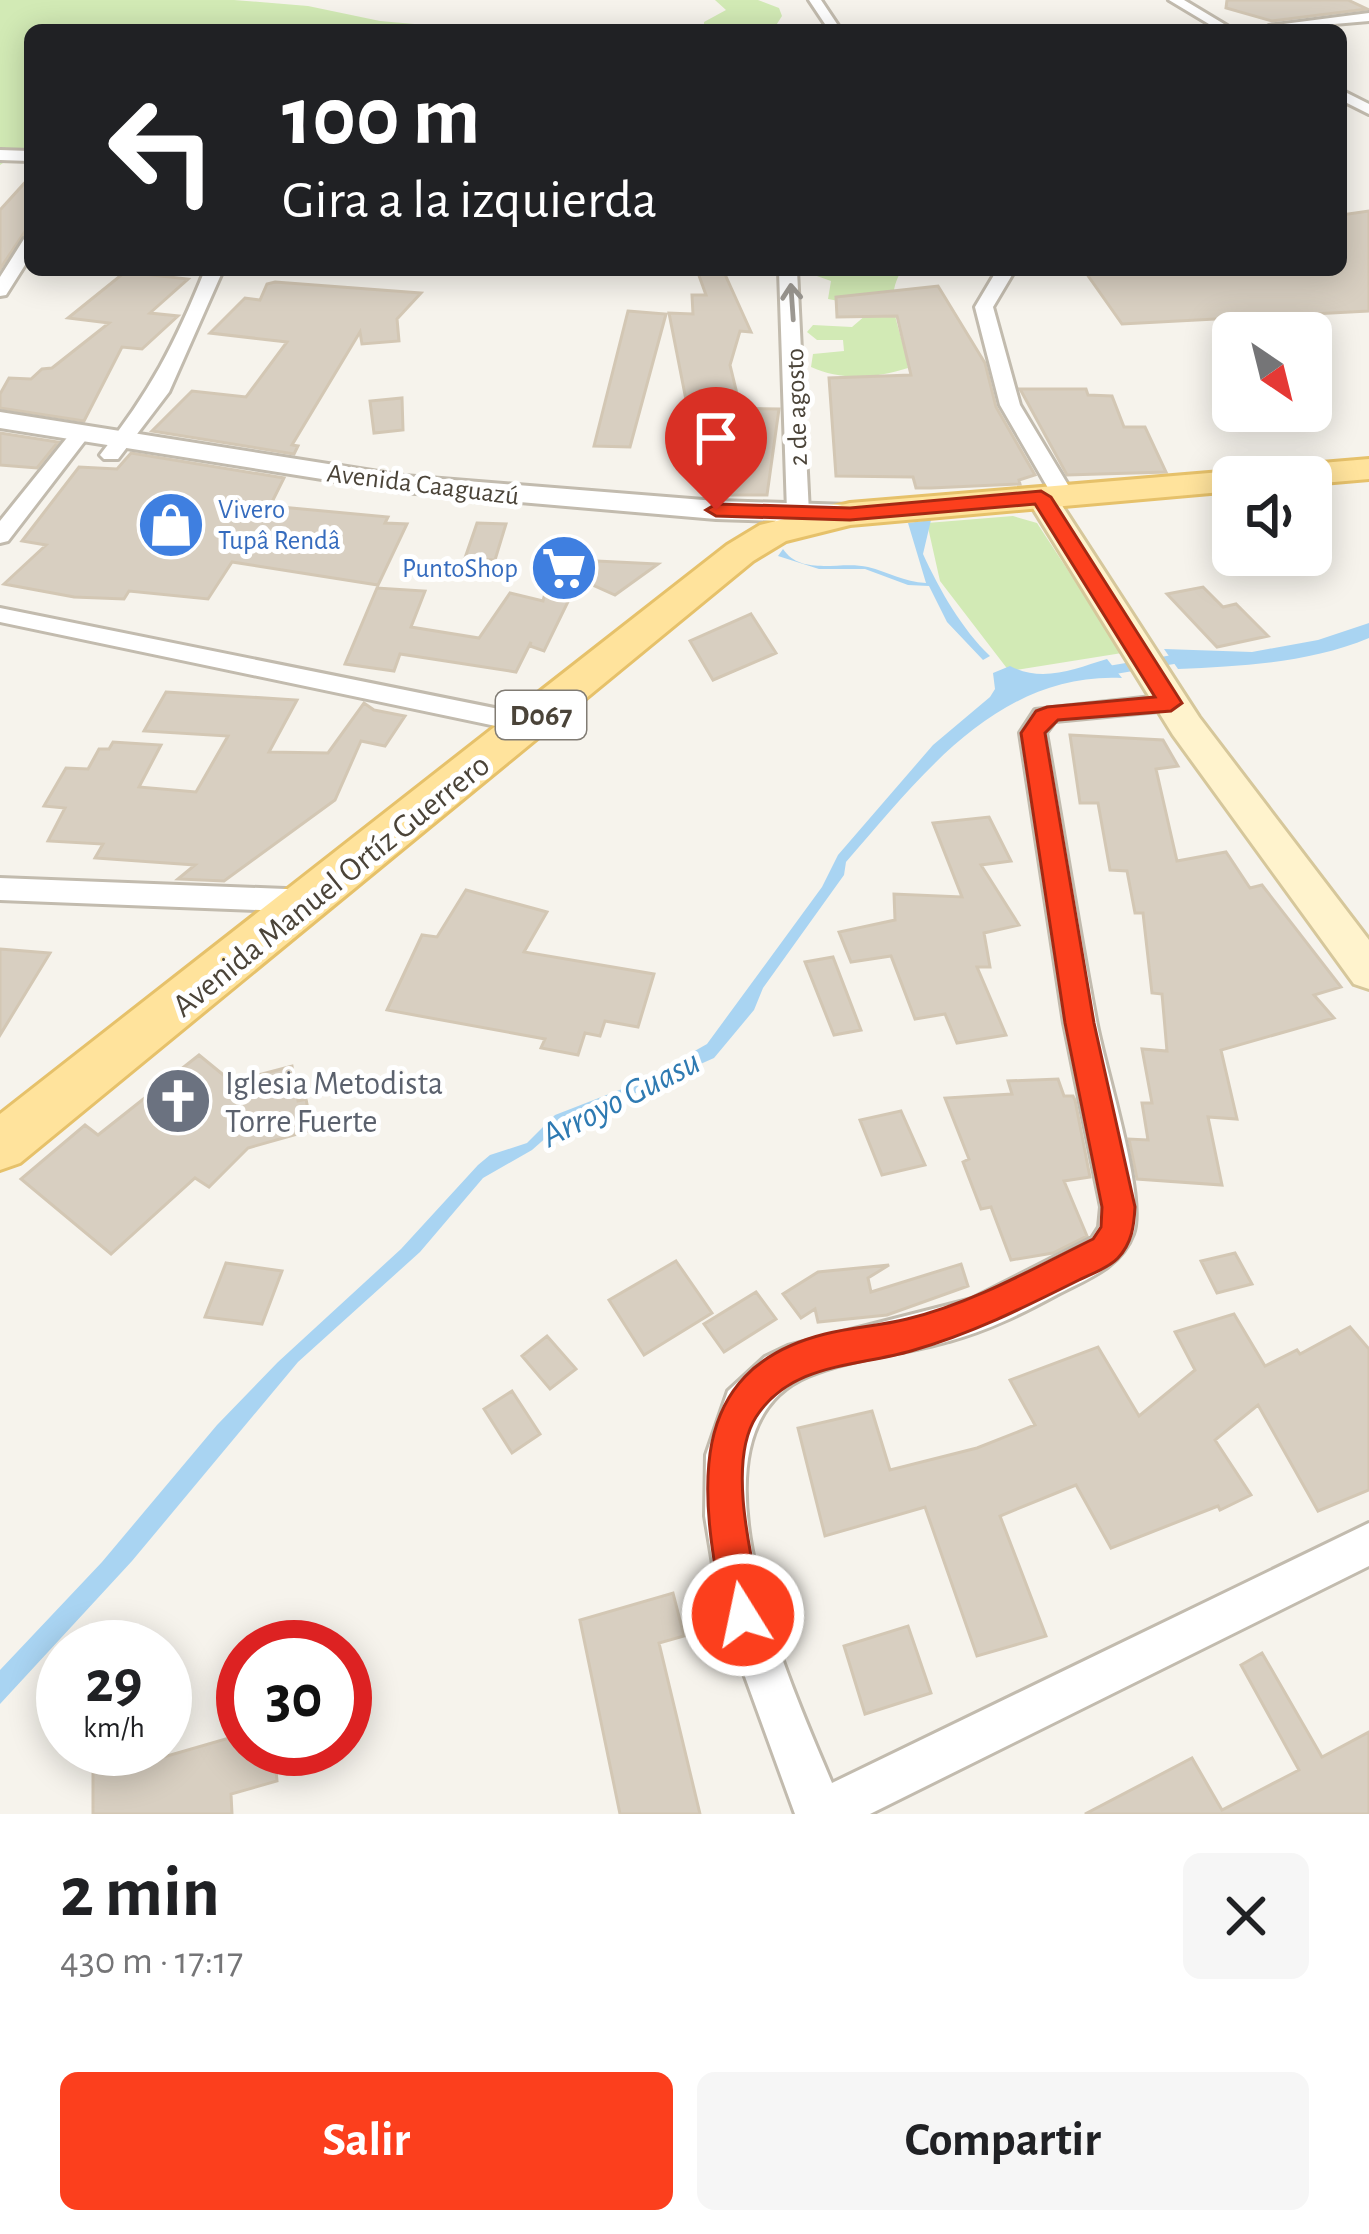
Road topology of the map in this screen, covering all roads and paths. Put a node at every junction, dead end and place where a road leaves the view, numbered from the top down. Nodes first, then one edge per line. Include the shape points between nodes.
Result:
1 (1175, 0) edge
2 (1369, 17) edge
3 (1217, 24) edge
4 (1315, 24) edge
5 (24, 253) edge
6 (212, 276) edge
7 (788, 276) edge
8 (1001, 276) edge
9 (0, 291) edge
10 (0, 420) edge
11 (0, 439) edge
12 (75, 440) junction
13 (119, 447) junction
14 (1369, 469) edge
15 (1332, 472) edge
16 (1212, 483) edge
17 (1052, 496) junction
18 (786, 523) junction
19 (0, 536) edge
20 (0, 615) edge
21 (1162, 690) junction
22 (529, 724) junction
23 (0, 890) edge
24 (311, 901) junction
25 (1369, 972) edge
26 (0, 1146) edge
27 (1369, 1544) edge
28 (820, 1814) edge

1 - 3 street
2 - 4 street
5 - 9 street
6 - 13 street via 180,355
18 -> 7 street, 2 de agosto via 795,357
8 - 17 street via 985,307 1010,405
10 - 12 street, Avenida Caaguazú
11 - 12 street, Avenida Caaguazú
12 - 13 street, Avenida Caaguazú
12 - 19 street
13 - 18 street, Avenida Caaguazú via 391,501
14 - 15 main road
16 - 17 main road, D067
17 - 18 main road, D067
17 - 21 main road
18 - 22 main road, Avenida Manuel Ortíz Guerrero / D067
20 - 22 street
21 - 25 main road
21 - 28 street via 1055,712 1033,733 1118,1230 1105,1250 976,1315 822,1351 774,1373 738,1410 725,1515 743,1615
22 - 24 main road, Avenida Manuel Ortíz Guerrero / D067
23 - 24 street
24 - 26 main road, Avenida Manuel Ortíz Guerrero / D067
27 - 28 street

